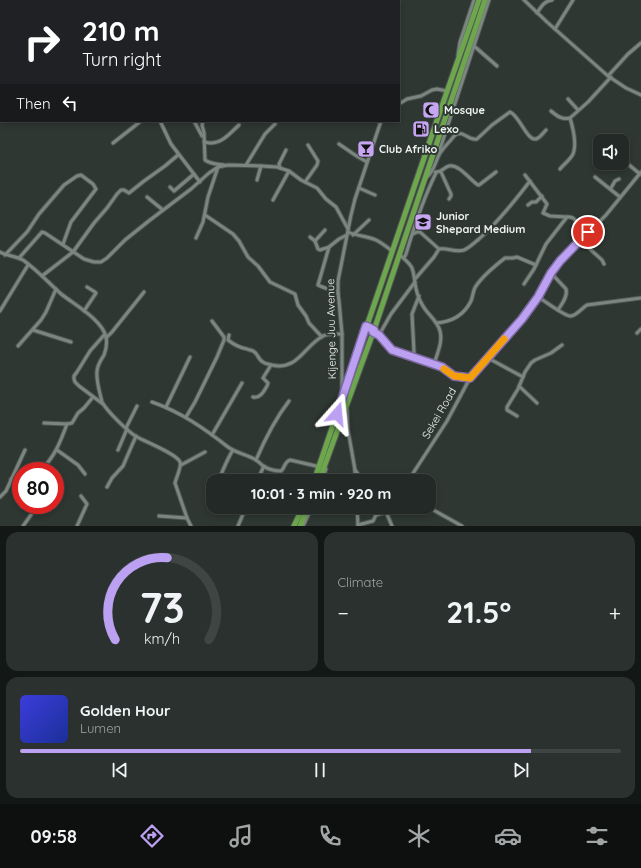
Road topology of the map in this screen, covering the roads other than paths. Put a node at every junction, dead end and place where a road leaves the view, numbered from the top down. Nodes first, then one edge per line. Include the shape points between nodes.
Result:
1 (474, 0) edge
2 (479, 0) edge
3 (485, 0) edge
4 (489, 0) edge
5 (524, 0) edge
6 (552, 0) edge
7 (573, 0) edge
8 (537, 13) junction
9 (555, 29) junction
10 (641, 43) edge
11 (474, 46) junction
12 (456, 66) junction
13 (497, 66) dead end
14 (609, 77) junction
15 (447, 91) junction
16 (641, 95) edge
17 (568, 99) dead end
18 (400, 103) edge
19 (578, 110) junction
20 (551, 111) dead end
21 (570, 118) junction
22 (140, 122) edge
23 (160, 122) edge
24 (195, 122) edge
25 (203, 122) edge
26 (381, 122) edge
27 (275, 124) dead end
28 (239, 125) dead end
29 (546, 130) dead end
30 (204, 141) junction
31 (113, 143) dead end
32 (339, 144) dead end
33 (308, 145) dead end
34 (286, 150) dead end
35 (178, 155) junction
36 (436, 161) junction
37 (367, 162) junction
38 (629, 164) edge
39 (228, 165) junction
40 (246, 165) junction
41 (261, 166) junction
42 (218, 167) junction
43 (280, 168) junction
44 (560, 169) dead end
45 (289, 171) junction
46 (434, 172) junction
47 (441, 172) junction
48 (496, 172) dead end
49 (640, 173) edge
50 (194, 174) junction
51 (525, 175) dead end
52 (596, 177) dead end
53 (424, 179) junction
54 (619, 179) dead end
55 (257, 180) dead end
56 (530, 181) junction
57 (200, 182) junction
58 (305, 182) junction
59 (170, 187) dead end
60 (359, 188) junction
61 (611, 188) junction
62 (375, 195) dead end
63 (542, 196) junction
64 (147, 197) dead end
65 (620, 197) junction
66 (449, 199) dead end
67 (273, 200) dead end
68 (528, 205) dead end
69 (163, 210) junction
70 (205, 215) junction
71 (567, 217) junction
72 (369, 220) dead end
73 (325, 230) dead end
74 (348, 232) junction
75 (588, 232) junction
76 (353, 234) junction
77 (413, 234) junction
78 (310, 237) dead end
79 (196, 238) dead end
80 (580, 240) junction
81 (315, 241) junction
82 (63, 244) junction
83 (330, 247) junction
84 (439, 249) junction
85 (392, 251) junction
86 (0, 252) edge
87 (73, 252) junction
88 (5, 255) junction
89 (401, 256) junction
90 (19, 258) junction
91 (604, 264) dead end
92 (28, 265) junction
93 (536, 265) junction
94 (551, 273) junction
95 (42, 276) junction
96 (415, 281) junction
97 (524, 284) dead end
98 (87, 287) dead end
99 (56, 289) junction
100 (144, 292) dead end
101 (338, 293) junction
102 (419, 296) junction
103 (538, 297) junction
104 (641, 298) edge
105 (558, 310) junction
106 (0, 311) edge
107 (84, 311) junction
108 (212, 321) dead end
109 (436, 322) junction
110 (366, 326) junction
111 (641, 329) edge
112 (33, 330) junction
113 (373, 331) junction
114 (636, 333) dead end
115 (105, 334) junction
116 (342, 334) junction
117 (230, 335) dead end
118 (379, 335) junction
119 (322, 337) junction
120 (106, 338) junction
121 (71, 342) dead end
122 (360, 345) junction
123 (562, 345) dead end
124 (18, 346) dead end
125 (367, 348) junction
126 (190, 357) dead end
127 (413, 357) junction
128 (488, 358) junction
129 (271, 364) junction
130 (434, 364) junction
131 (523, 377) junction
132 (470, 378) junction
133 (242, 383) dead end
134 (519, 386) junction
135 (93, 397) junction
136 (253, 397) dead end
137 (342, 399) junction
138 (289, 401) dead end
139 (152, 402) dead end
140 (346, 403) junction
141 (537, 403) dead end
142 (103, 404) junction
143 (137, 406) dead end
144 (166, 407) junction
145 (517, 416) dead end
146 (186, 417) junction
147 (44, 423) dead end
148 (67, 424) junction
149 (338, 427) junction
150 (126, 428) junction
151 (348, 430) junction
152 (212, 435) junction
153 (136, 436) junction
154 (25, 450) dead end
155 (56, 450) junction
156 (118, 450) dead end
157 (233, 450) junction
158 (205, 452) dead end
159 (330, 452) junction
160 (256, 460) junction
161 (20, 462) edge
162 (49, 462) edge
163 (181, 465) junction
164 (264, 466) junction
165 (316, 466) dead end
166 (354, 470) junction
167 (85, 474) dead end
168 (222, 474) edge
169 (260, 474) edge
170 (316, 474) edge
171 (322, 474) edge
172 (324, 474) edge
173 (354, 474) edge
174 (357, 474) edge
175 (412, 474) edge
176 (12, 479) edge
177 (107, 487) dead end
178 (81, 496) dead end
179 (0, 497) edge
180 (436, 511) edge
181 (32, 514) edge
182 (243, 514) edge
183 (300, 514) edge
184 (305, 514) edge
185 (309, 514) edge
186 (357, 514) edge
187 (383, 514) edge
188 (387, 514) edge
189 (159, 516) dead end
190 (187, 518) junction
191 (358, 525) edge
192 (23, 526) edge
193 (77, 526) edge
194 (191, 526) edge
195 (238, 526) edge
196 (294, 526) edge
197 (300, 526) edge
198 (303, 526) edge
199 (392, 526) edge
200 (462, 526) edge

1 - 12 street via 460,42
2 - 12 highway
3 - 53 highway
4 - 11 street
5 - 8 street
6 - 8 street via 544,3
7 - 9 street
8 - 9 street
9 - 14 street
10 - 14 street
11 - 13 street
11 - 36 street
12 - 15 highway
14 - 16 street
14 - 19 street
15 - 18 street via 432,90 421,96 407,98
15 - 85 highway
17 - 19 street
19 - 21 street
20 - 21 street via 560,118
21 - 44 street via 574,133 574,150
22 - 31 street
23 - 35 street
24 - 30 street
25 - 30 street
26 - 37 street, Kijenge Juu Avenue
27 - 40 street via 264,134
28 - 30 street via 222,140 211,143
29 - 36 street via 538,138 532,139 510,112 477,139 471,140 457,134 444,147
30 - 39 street via 205,160
32 - 37 street
33 - 58 street via 318,161
34 - 43 street via 279,164
35 - 50 street
35 - 87 street via 129,194 121,190
36 - 46 street
37 - 60 street, Kijenge Juu Avenue
38 - 49 street
39 - 40 street
39 - 42 street
40 - 41 street
41 - 43 street
41 - 55 street
42 - 57 street
42 - 70 street
43 - 45 street
45 - 58 street
45 - 67 street
46 - 47 street
46 - 53 street
46 - 77 street
47 - 48 street via 448,167 455,167 479,185
47 - 66 street via 451,194
49 - 65 street, Sekei Road
50 - 57 street
50 - 59 street via 174,190
51 - 56 street
52 - 61 street
53 - 89 highway
54 - 61 street
56 - 63 street
56 - 84 street via 491,228 470,246 463,250
57 - 69 street
58 - 74 street via 317,188 336,207
60 - 62 street
60 - 74 street, Kijenge Juu Avenue
61 - 65 street
63 - 68 street
63 - 71 street via 548,205 544,213
64 - 69 street
65 - 75 street, Sekei Road
69 - 87 street via 124,240 101,262 88,261
70 - 79 street
70 - 119 street via 233,234 248,257 270,282 295,294 309,324
71 - 75 street via 572,218
71 - 93 street via 546,244
72 - 76 street
73 - 81 street
74 - 76 street
74 - 83 street
74 - 101 street, Kijenge Juu Avenue via 338,277
75 - 80 street, Sekei Road
76 - 85 street via 375,240
77 - 84 street via 420,232
77 - 89 street via 406,256
78 - 81 street
80 - 91 street
80 - 94 street, Sekei Road
81 - 83 street via 319,250
82 - 87 street
82 - 88 street via 71,222 96,189 82,175 64,185
82 - 90 street via 42,232
83 - 101 street via 318,285
84 - 96 street
85 - 110 highway
86 - 88 street
87 - 95 street
88 - 90 street
89 - 96 street via 413,269
89 - 113 highway
90 - 92 street
92 - 95 street
92 - 106 street
93 - 97 street
93 - 109 street via 517,257 505,258 475,287 470,301 459,316 448,322
94 - 103 street, Sekei Road
94 - 105 street via 567,291 567,296
95 - 99 street
96 - 102 street
96 - 118 street
98 - 107 street via 96,293
99 - 107 street
99 - 112 street via 44,316
100 - 120 street
101 - 116 street, Kijenge Juu Avenue
102 - 109 street via 423,307
102 - 127 street via 412,314
103 - 105 street
103 - 128 street, Sekei Road
104 - 105 street via 590,305 571,316
107 - 115 street via 100,325
108 - 146 street via 224,340
109 - 130 street via 441,338
110 - 113 highway
110 - 122 highway
111 - 114 street
112 - 121 street
112 - 124 street
113 - 118 street
113 - 125 highway
115 - 120 street
115 - 135 street via 74,376 78,386
116 - 119 street via 328,334
116 - 137 street, Kijenge Juu Avenue
117 - 129 street via 228,340 231,343 253,350 260,361
118 - 127 street via 392,350
119 - 129 street via 293,363 281,366
120 - 142 street via 105,353 97,371
122 - 125 highway
122 - 137 highway
123 - 131 street via 531,363
125 - 140 highway
126 - 144 street
127 - 130 street
128 - 131 street
128 - 132 street, Sekei Road
129 - 136 street via 263,378 268,383 267,386 259,397
130 - 132 street via 454,376
131 - 134 street
132 - 175 street, Sekei Road
133 - 152 street
134 - 141 street
134 - 145 street via 507,407
135 - 142 street
135 - 148 street via 73,422
137 - 170 highway
138 - 160 street via 277,418
139 - 144 street
140 - 149 highway
140 - 151 street
142 - 150 street
143 - 150 street
144 - 146 street
146 - 152 street
147 - 148 street
148 - 155 street
149 - 151 street
149 - 159 highway
150 - 153 street
150 - 156 street
151 - 166 street
152 - 157 street
153 - 163 street via 158,446 180,461
153 - 177 street via 123,466
154 - 161 street
155 - 162 street
155 - 167 street via 74,462
157 - 160 street
157 - 168 street
158 - 163 street
159 - 171 highway
159 - 172 street
160 - 164 street
163 - 190 street via 176,483
164 - 165 street via 281,471 290,460
164 - 169 street
166 - 173 street
166 - 174 street
176 - 179 street
178 - 193 street via 87,504
180 - 200 street
181 - 192 street
182 - 195 street
183 - 196 highway
184 - 197 highway
185 - 198 street
186 - 191 street
187 - 191 street via 376,515 372,522
188 - 199 street
189 - 190 street
190 - 194 street

